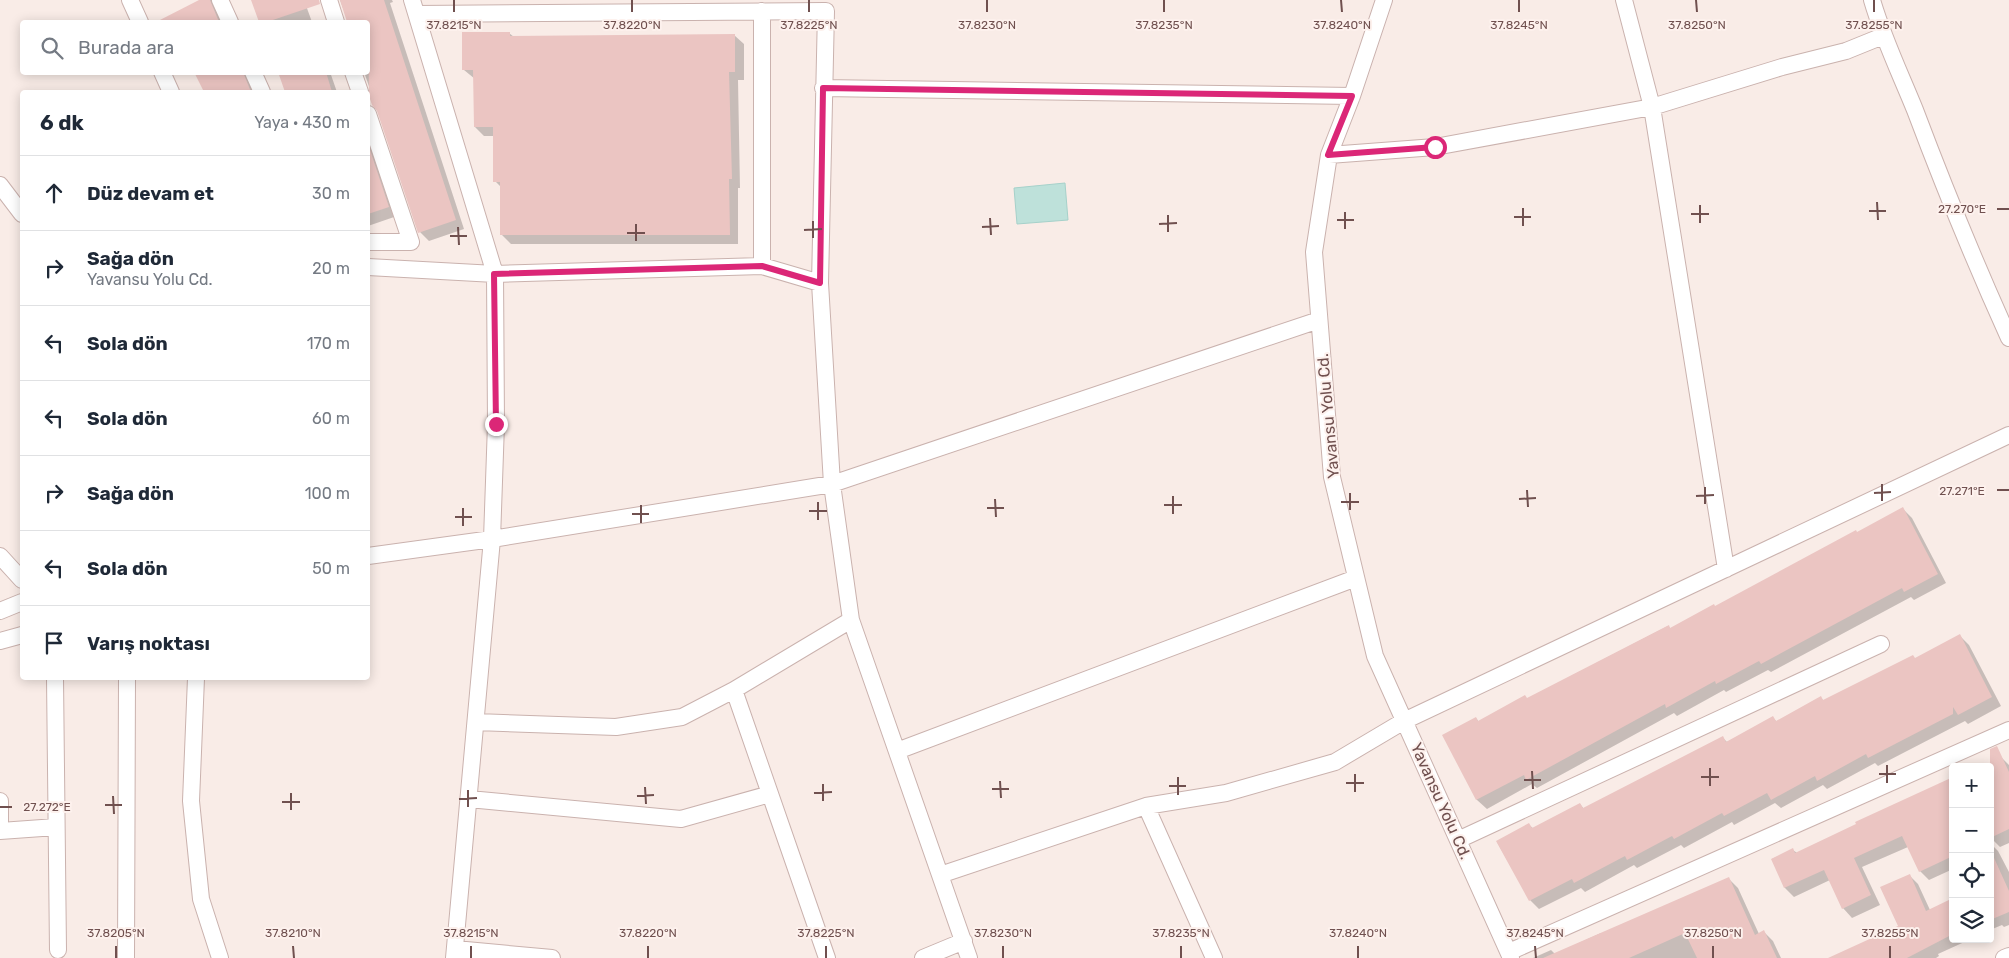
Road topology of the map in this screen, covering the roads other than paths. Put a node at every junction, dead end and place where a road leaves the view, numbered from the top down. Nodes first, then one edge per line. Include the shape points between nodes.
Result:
1 (130, 0) edge
2 (220, 0) edge
3 (329, 0) edge
4 (1384, 0) edge
5 (1624, 0) edge
6 (1872, 0) edge
7 (826, 6) edge
8 (415, 7) edge
9 (762, 11) junction
10 (139, 20) edge
11 (229, 20) edge
12 (335, 20) edge
13 (1882, 36) junction
14 (163, 75) edge
15 (254, 75) edge
16 (354, 75) edge
17 (823, 88) junction
18 (170, 90) edge
19 (261, 90) edge
20 (359, 90) edge
21 (1352, 96) junction
22 (1652, 107) junction
23 (370, 120) edge
24 (1328, 155) junction
25 (0, 185) edge
26 (20, 211) edge
27 (370, 242) edge
28 (762, 266) junction
29 (370, 267) edge
30 (494, 274) junction
31 (820, 283) junction
32 (1319, 320) junction
33 (2009, 338) edge
34 (2009, 435) edge
35 (832, 484) junction
36 (492, 539) junction
37 (0, 556) edge
38 (370, 556) edge
39 (1726, 569) junction
40 (20, 578) edge
41 (1356, 578) junction
42 (20, 603) edge
43 (0, 611) edge
44 (851, 620) junction
45 (20, 635) edge
46 (0, 640) edge
47 (1881, 644) dead end
48 (55, 680) edge
49 (128, 680) edge
50 (196, 680) edge
51 (734, 690) junction
52 (1404, 721) junction
53 (476, 722) junction
54 (2009, 730) edge
55 (897, 751) junction
56 (770, 794) junction
57 (469, 799) junction
58 (0, 801) edge
59 (1146, 806) junction
60 (56, 827) junction
61 (0, 831) edge
62 (1458, 840) junction
63 (940, 875) junction
64 (964, 941) junction
65 (58, 950) dead end
66 (452, 955) edge
67 (1510, 955) edge
68 (2009, 956) edge
69 (531, 957) edge
70 (126, 958) edge
71 (220, 958) edge
72 (552, 958) edge
73 (827, 958) edge
74 (923, 958) edge
75 (969, 958) edge
76 (1214, 958) edge
77 (2004, 958) edge

1 - 10 street
2 - 11 street
3 - 12 street
4 - 21 street, Yavansu Yolu Cd.
5 - 22 street
6 - 13 street
7 - 9 street
7 - 17 street
8 - 9 street
8 - 30 street
9 - 28 street
13 - 22 street via 1846,51
13 - 33 street via 1970,254
14 - 18 street
15 - 19 street
16 - 20 street
17 - 21 street
17 - 31 street
21 - 24 street, Yavansu Yolu Cd.
22 - 24 street via 1435,147
22 - 39 street
23 - 27 street via 411,242
24 - 32 street, Yavansu Yolu Cd. via 1314,252
25 - 26 street
28 - 30 street
28 - 31 street
29 - 30 street
30 - 36 street via 496,424
31 - 35 street
32 - 35 street
32 - 41 street, Yavansu Yolu Cd. via 1332,477
34 - 39 street
35 - 36 street
35 - 44 street
36 - 38 street
36 - 53 street
37 - 40 street
39 - 52 street
41 - 52 street, Yavansu Yolu Cd. via 1375,656
41 - 55 street
42 - 43 street
44 - 51 street
44 - 55 street
45 - 46 street
47 - 62 street
48 - 60 street
49 - 70 street
50 - 71 street via 191,802 201,899
51 - 53 street via 682,718 616,727
51 - 56 street
52 - 59 street via 1334,762 1226,793
52 - 62 street, Yavansu Yolu Cd.
53 - 57 street
54 - 67 street
55 - 63 street
56 - 57 street via 681,819
56 - 73 street
57 - 66 street
58 - 61 street
59 - 63 street
59 - 76 street
60 - 61 street
60 - 65 street
62 - 67 street, Yavansu Yolu Cd.
63 - 64 street
64 - 74 street
64 - 75 street
66 - 69 street
68 - 77 street
69 - 72 street

